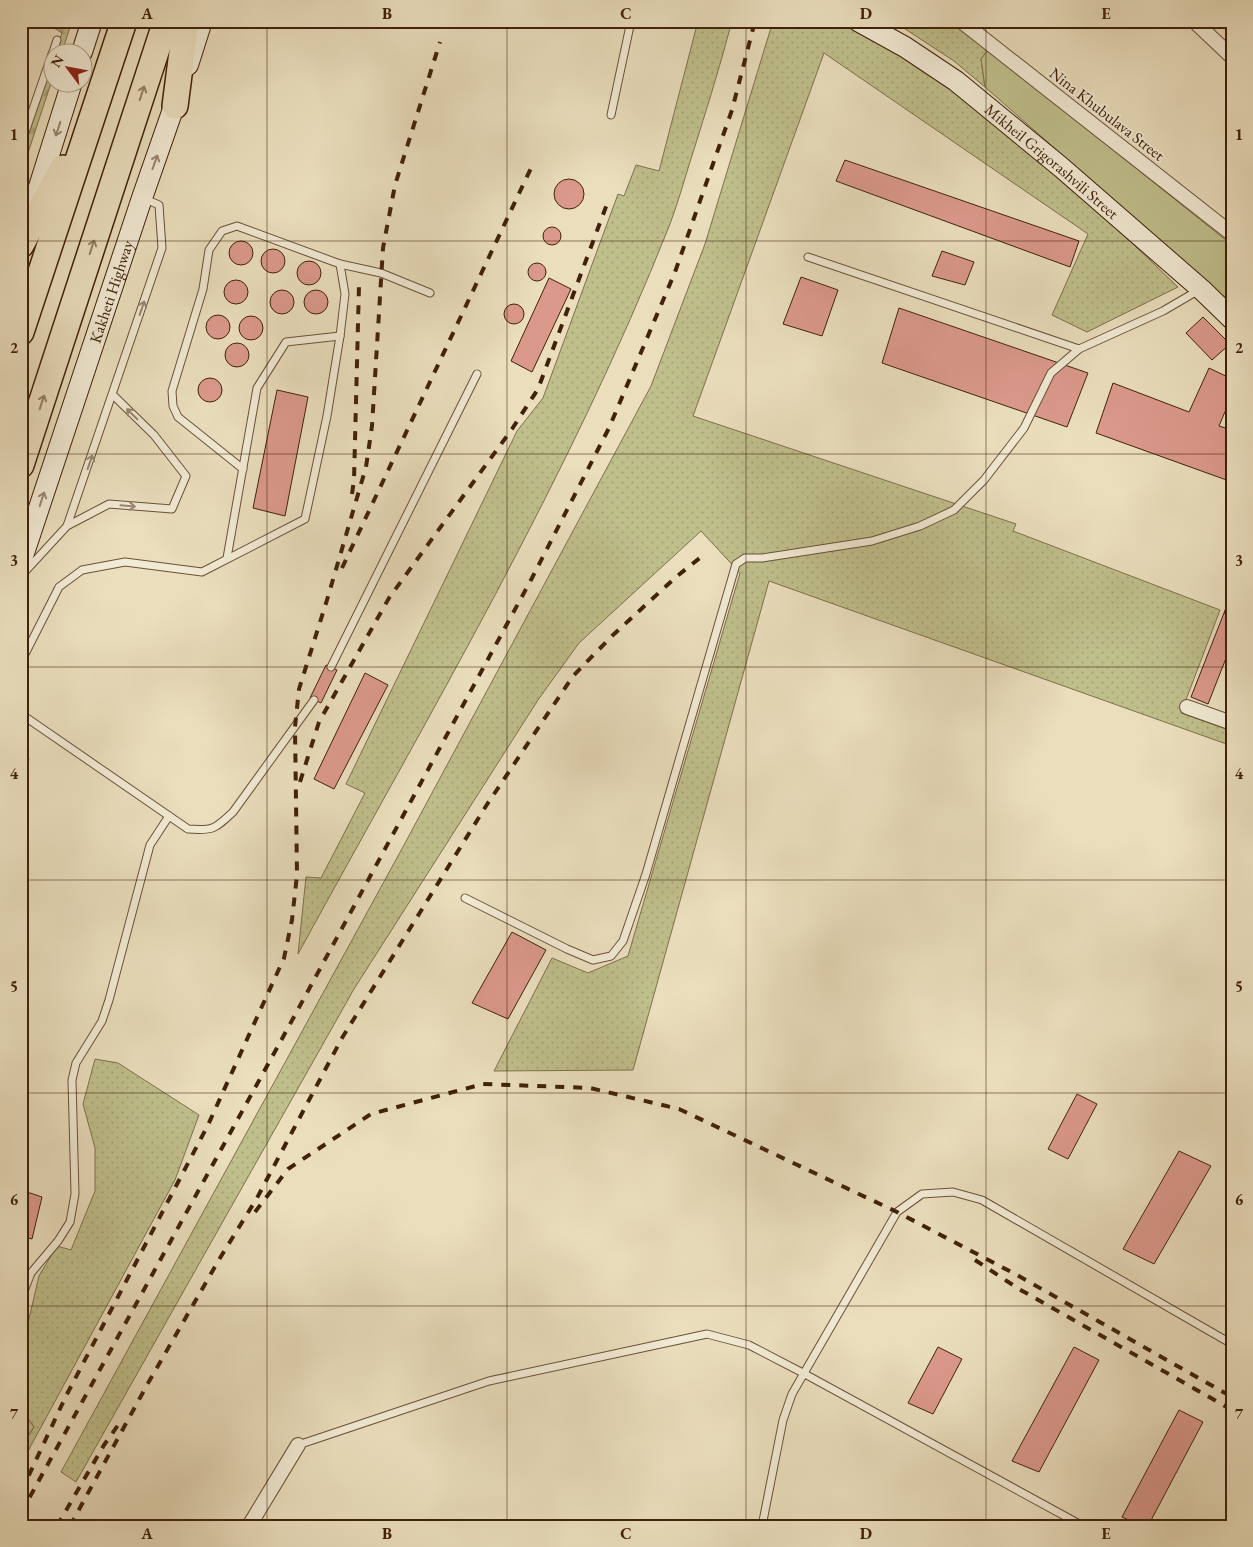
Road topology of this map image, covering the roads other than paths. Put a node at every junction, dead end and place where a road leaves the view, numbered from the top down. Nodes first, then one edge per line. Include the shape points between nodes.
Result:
1 (92, 21) edge
2 (124, 21) edge
3 (166, 21) edge
4 (186, 21) edge
5 (202, 21) edge
6 (631, 21) edge
7 (858, 21) edge
8 (961, 21) edge
9 (1194, 21) edge
10 (85, 42) edge
11 (1232, 57) edge
12 (42, 84) edge
13 (69, 92) edge
14 (175, 106) junction
15 (93, 114) junction
16 (611, 115) dead end
17 (21, 144) edge
18 (142, 198) junction
19 (1232, 234) edge
20 (21, 244) edge
21 (808, 257) dead end
22 (340, 264) junction
23 (1201, 289) junction
24 (430, 293) dead end
25 (1232, 320) edge
26 (21, 332) edge
27 (340, 336) junction
28 (1079, 349) junction
29 (477, 374) dead end
30 (112, 395) junction
31 (22, 466) edge
32 (243, 469) junction
33 (67, 526) junction
34 (227, 558) junction
35 (21, 562) edge
36 (21, 576) edge
37 (21, 662) edge
38 (331, 667) dead end
39 (314, 700) dead end
40 (1186, 707) dead end
41 (21, 714) edge
42 (1231, 720) edge
43 (169, 816) junction
44 (465, 898) dead end
45 (21, 1299) edge
46 (1232, 1344) edge
47 (803, 1373) junction
48 (298, 1445) joint
49 (249, 1526) edge
50 (762, 1526) edge
51 (1083, 1526) edge

1 - 10 street
2 - 15 highway
31 -> 3 highway, Kakheti Highway
4 - 14 highway
5 - 14 street, Kakheti Highway
6 - 16 lane
7 - 23 street, Mikheil Grigorashvili Street via 956,81
8 - 19 street, Nina Khubulava Street
9 - 11 street
12 - 17 lane
13 -> 20 street
18 -> 14 street, Kakheti Highway
15 - 20 highway
15 - 26 highway
30 -> 18 lane via 162,248 159,205
35 -> 18 street, Kakheti Highway
21 - 28 lane
22 - 24 lane via 381,273
22 - 27 lane via 344,294
22 - 32 lane via 237,226 222,231 209,250 203,289 172,391 173,406 178,417
23 - 25 street, Mikheil Grigorashvili Street
23 - 28 lane via 1162,312
27 - 32 lane via 286,342 257,388
27 - 34 lane via 305,519
28 - 44 lane via 1051,373 1024,428 984,480 954,510 920,526 872,541 745,558 736,564 646,874 623,941 611,956 593,960 575,953
29 - 38 lane
33 -> 30 lane
33 -> 30 lane via 109,504 172,509 186,476 154,435
32 - 34 lane
33 - 36 lane
34 - 37 lane via 202,572 125,562 82,570 59,587
39 - 43 lane via 233,812 217,827 188,829
40 - 42 street
41 - 43 lane
43 - 45 lane via 150,845 102,1021 76,1063 72,1080 75,1194 70,1222 31,1274
46 - 47 lane via 982,1200 953,1192 922,1194 897,1212
47 - 48 lane via 749,1345 707,1334 489,1381
47 - 50 lane via 783,1420
47 - 51 lane
48 - 49 street

